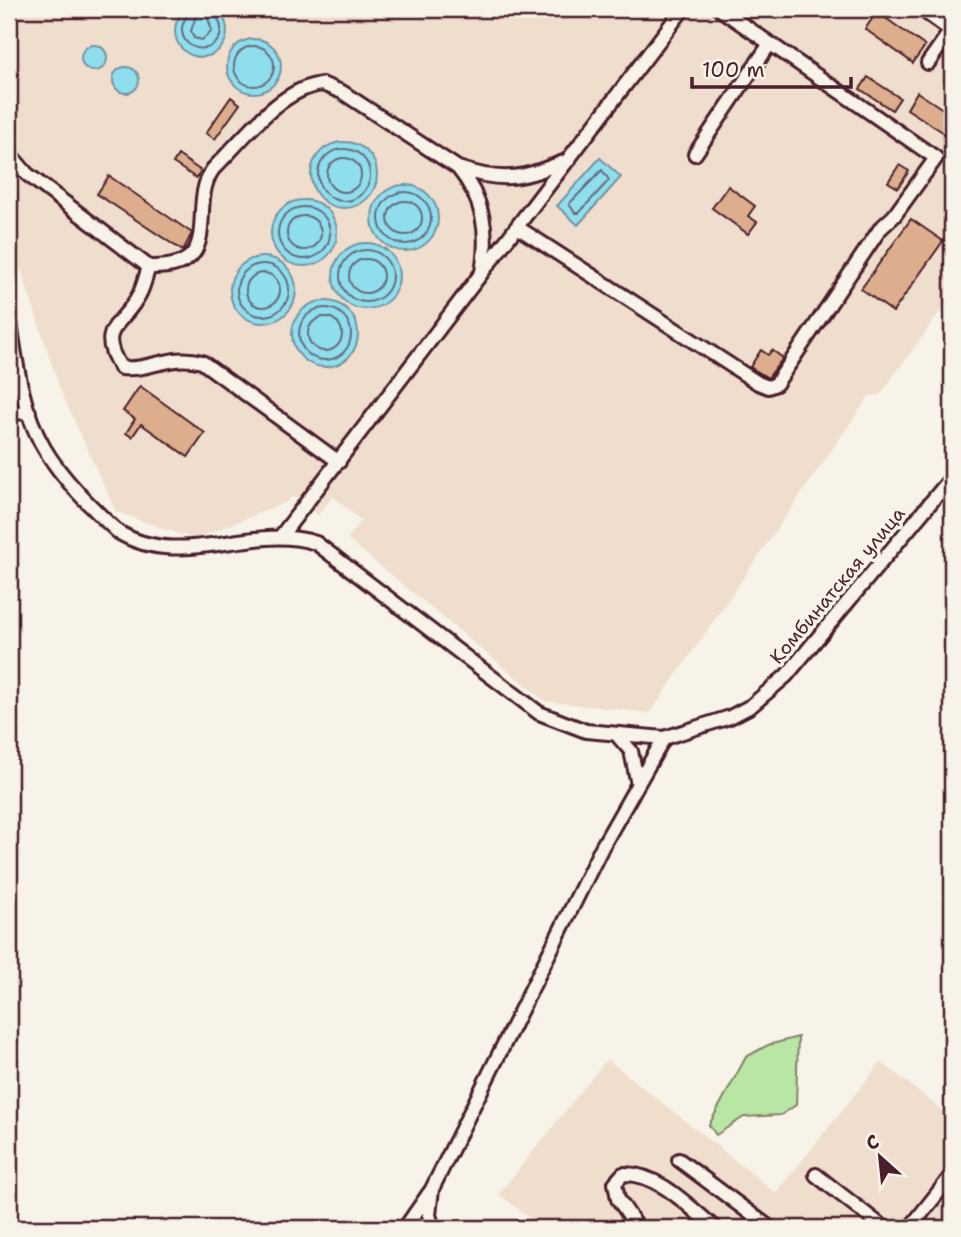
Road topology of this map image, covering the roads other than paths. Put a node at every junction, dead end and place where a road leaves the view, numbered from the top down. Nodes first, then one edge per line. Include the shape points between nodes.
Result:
1 (683, 9) edge
2 (719, 9) edge
3 (921, 9) edge
4 (952, 30) edge
5 (769, 45) junction
6 (928, 63) dead end
7 (9, 153) edge
8 (695, 153) dead end
9 (569, 160) junction
10 (458, 168) junction
11 (517, 227) junction
12 (149, 267) junction
13 (481, 275) junction
14 (9, 314) edge
15 (29, 412) junction
16 (9, 413) edge
17 (339, 462) junction
18 (952, 477) edge
19 (281, 536) junction
20 (617, 735) junction
21 (664, 738) junction
22 (637, 782) junction
23 (679, 1160) dead end
24 (816, 1175) dead end
25 (952, 1175) edge
26 (432, 1189) junction
27 (406, 1228) edge
28 (432, 1228) edge
29 (638, 1228) edge
30 (715, 1228) edge
31 (770, 1228) edge
32 (884, 1228) edge
33 (910, 1228) edge

1 - 9 street
2 - 5 street
3 - 4 street
4 - 6 street
5 - 8 street
5 - 11 street via 936,158 880,229 776,384 758,383
7 - 12 street via 27,174
9 - 10 street via 502,179
9 - 11 street
10 - 12 street via 342,92 312,85 272,110 213,169 203,192 202,237 191,255 168,268
10 - 13 street via 480,201 486,247
11 - 13 street
12 - 17 street via 139,294 110,332 110,351 121,368 140,369 184,357 202,362
13 - 17 street
14 - 15 street
15 - 16 street
15 - 19 street via 56,466 104,519 130,539 159,548 200,548
17 - 19 street
18 - 21 street, Комбинатская улица via 786,676 751,706 730,717
19 - 20 street via 316,543 539,713 586,731
20 - 21 street
20 - 22 street via 631,751
21 - 22 street
22 - 26 street
23 - 31 street
24 - 32 street
25 - 33 street
26 - 27 street
26 - 28 street
27 - 28 street via 421,1222
29 - 30 street via 618,1199 615,1183 623,1174 635,1174 668,1188

